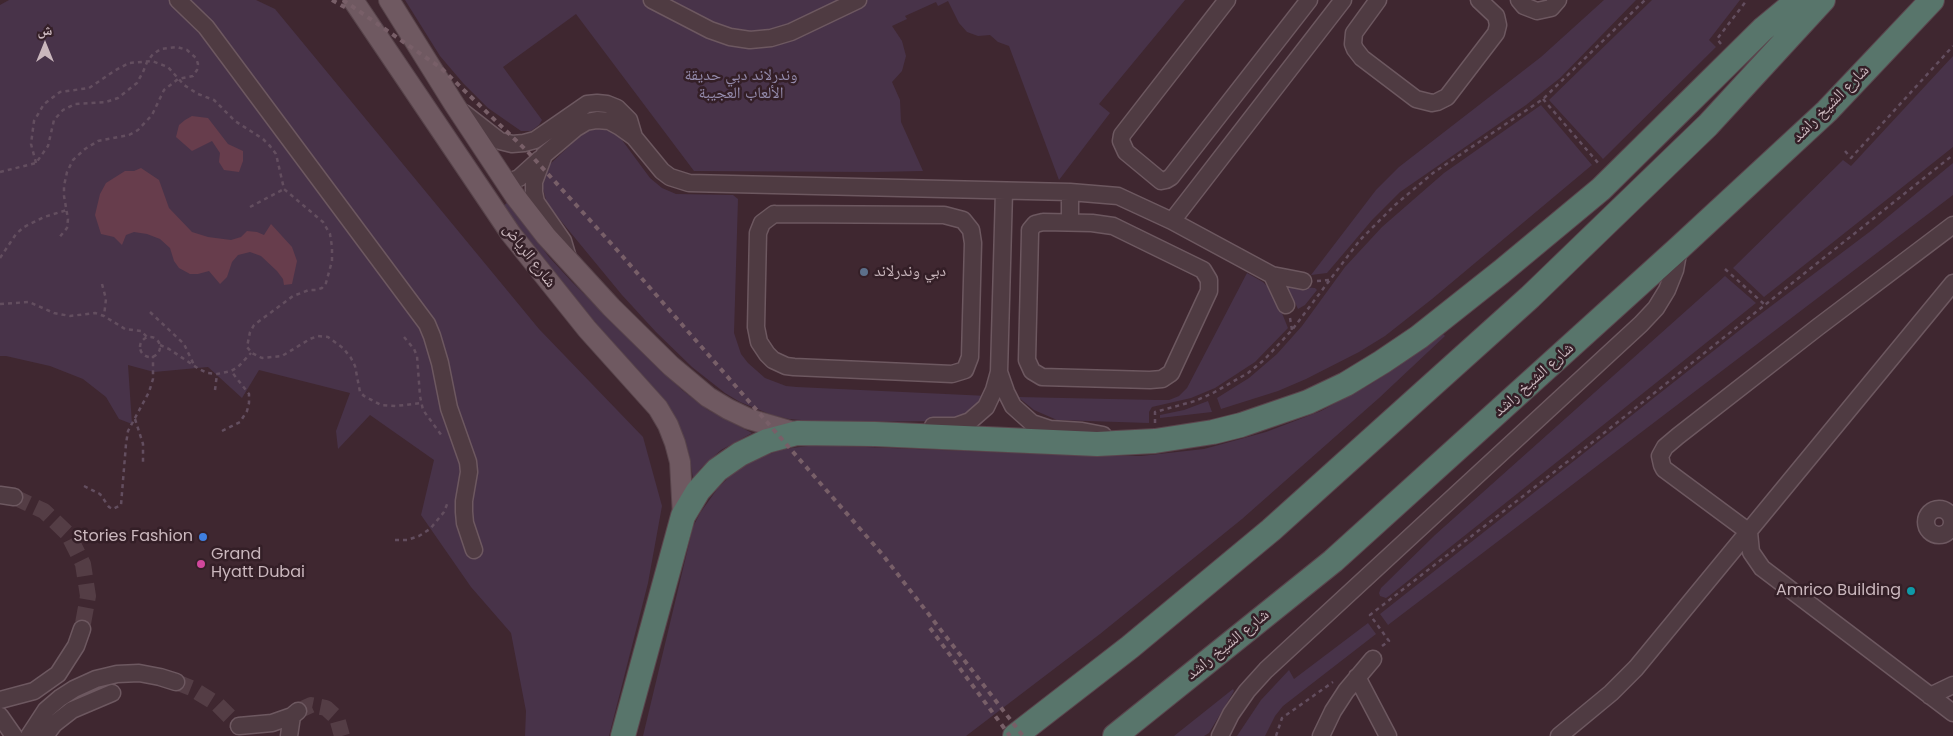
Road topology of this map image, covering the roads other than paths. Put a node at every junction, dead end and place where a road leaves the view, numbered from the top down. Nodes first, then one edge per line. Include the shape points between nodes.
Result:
1 (178, 0) edge
2 (353, 0) edge
3 (389, 0) edge
4 (652, 0) edge
5 (858, 0) edge
6 (1227, 0) edge
7 (1309, 0) edge
8 (1343, 0) edge
9 (1378, 0) edge
10 (1479, 0) edge
11 (1519, 0) edge
12 (1558, 0) edge
13 (1798, 0) edge
14 (1822, 0) edge
15 (1932, 0) edge
16 (1294, 20) junction
17 (1315, 37) junction
18 (454, 104) junction
19 (444, 134) junction
20 (634, 137) junction
21 (544, 155) junction
22 (506, 183) junction
23 (858, 186) junction
24 (1004, 191) junction
25 (1070, 192) junction
26 (858, 215) junction
27 (1172, 221) junction
28 (1070, 222) junction
29 (1953, 225) edge
30 (1679, 248) junction
31 (568, 260) junction
32 (1272, 275) junction
33 (1303, 281) dead end
34 (1953, 283) edge
35 (1286, 305) dead end
36 (999, 372) junction
37 (797, 433) junction
38 (875, 434) junction
39 (1126, 444) junction
40 (683, 516) junction
41 (1749, 532) junction
42 (474, 550) dead end
43 (82, 629) tunnel mouth
44 (1377, 653) road end
45 (58, 674) junction
46 (1356, 677) junction
47 (176, 682) tunnel mouth
48 (1953, 685) edge
49 (74, 688) junction
50 (112, 693) dead end
51 (1930, 696) junction
52 (0, 700) edge
53 (1953, 713) edge
54 (0, 716) edge
55 (244, 731) edge
56 (14, 736) edge
57 (29, 736) edge
58 (45, 736) edge
59 (289, 736) edge
60 (624, 736) edge
61 (1014, 736) edge
62 (1115, 736) edge
63 (1220, 736) edge
64 (1321, 736) edge
65 (1388, 736) edge
66 (1558, 736) edge

1 - 42 street via 206,27 427,324 454,424 468,462 464,512
2 - 19 main road, شارع الرياض
3 - 18 main road, شارع الرياض
4 - 5 street via 710,30 750,40 791,32
6 - 16 street via 1122,135 1121,142 1126,152 1161,181 1170,177
7 - 16 street
8 - 17 street
9 - 10 street via 1354,33 1355,49 1362,58 1416,99 1432,104 1447,97 1496,33 1496,16
11 - 12 street via 1524,6 1538,11 1551,8
13 - 39 highway via 1763,29 1601,190 1459,306 1382,362 1346,384 1269,417 1213,432
14 - 61 highway via 1708,125 1516,311 1271,530 1130,647
15 - 30 highway, شارع الشيخ راشد via 1827,111
16 - 17 street
17 - 27 street
18 - 20 street via 500,141 512,144 535,140 577,109 597,103 616,108 624,115 633,127
18 - 22 main road, شارع الرياض
19 - 22 main road via 454,140 484,176 494,182
19 - 40 main road, شارع الرياض via 527,255 658,408 668,425 680,462
20 - 21 street via 609,121 586,122
20 - 23 street via 662,171 689,183
21 - 22 street via 519,178
21 - 31 street via 536,172 534,192 541,210 563,241
22 - 31 main road, شارع الرياض
23 - 24 street
23 - 26 street
24 - 25 street
24 - 36 street
25 - 27 street via 1118,196
25 - 28 street
26 - 26 street via 779,214 769,216 762,223 758,233 756,327 762,348 773,360 794,367 952,374 965,370 970,362 971,230 951,216
27 - 32 street
28 - 28 street via 1039,223 1030,230 1028,366 1042,377 1156,380 1167,376 1174,368 1208,297 1210,286 1206,275 1198,266 1123,230 1102,224
29 - 41 street via 1811,332 1662,451 1660,460 1664,469
30 - 62 highway, شارع الشيخ راشد via 1333,561
30 - 63 street via 1667,290 1646,319 1266,670 1247,691
31 - 37 main road, شارع الرياض via 671,366 708,397 749,419
32 - 33 street
32 - 35 street
34 - 41 street
36 - 38 street via 989,402 970,421 949,426 900,427
36 - 39 street via 1013,406 1032,422 1050,429 1094,433
37 - 38 highway
37 - 40 highway via 767,441 732,459 698,491
38 - 39 highway
40 - 60 highway
41 - 51 street via 1751,552 1762,568
41 - 66 street via 1636,668
43 - 45 street via 76,646
44 - 46 street
45 - 49 street
45 - 52 street via 34,691
46 - 64 street
46 - 65 street
47 - 49 street via 140,673 117,674
48 - 51 street
49 - 57 street via 46,710
50 - 58 street via 72,710
51 - 53 street
54 - 56 street
55 - 59 street via 295,714 289,726

